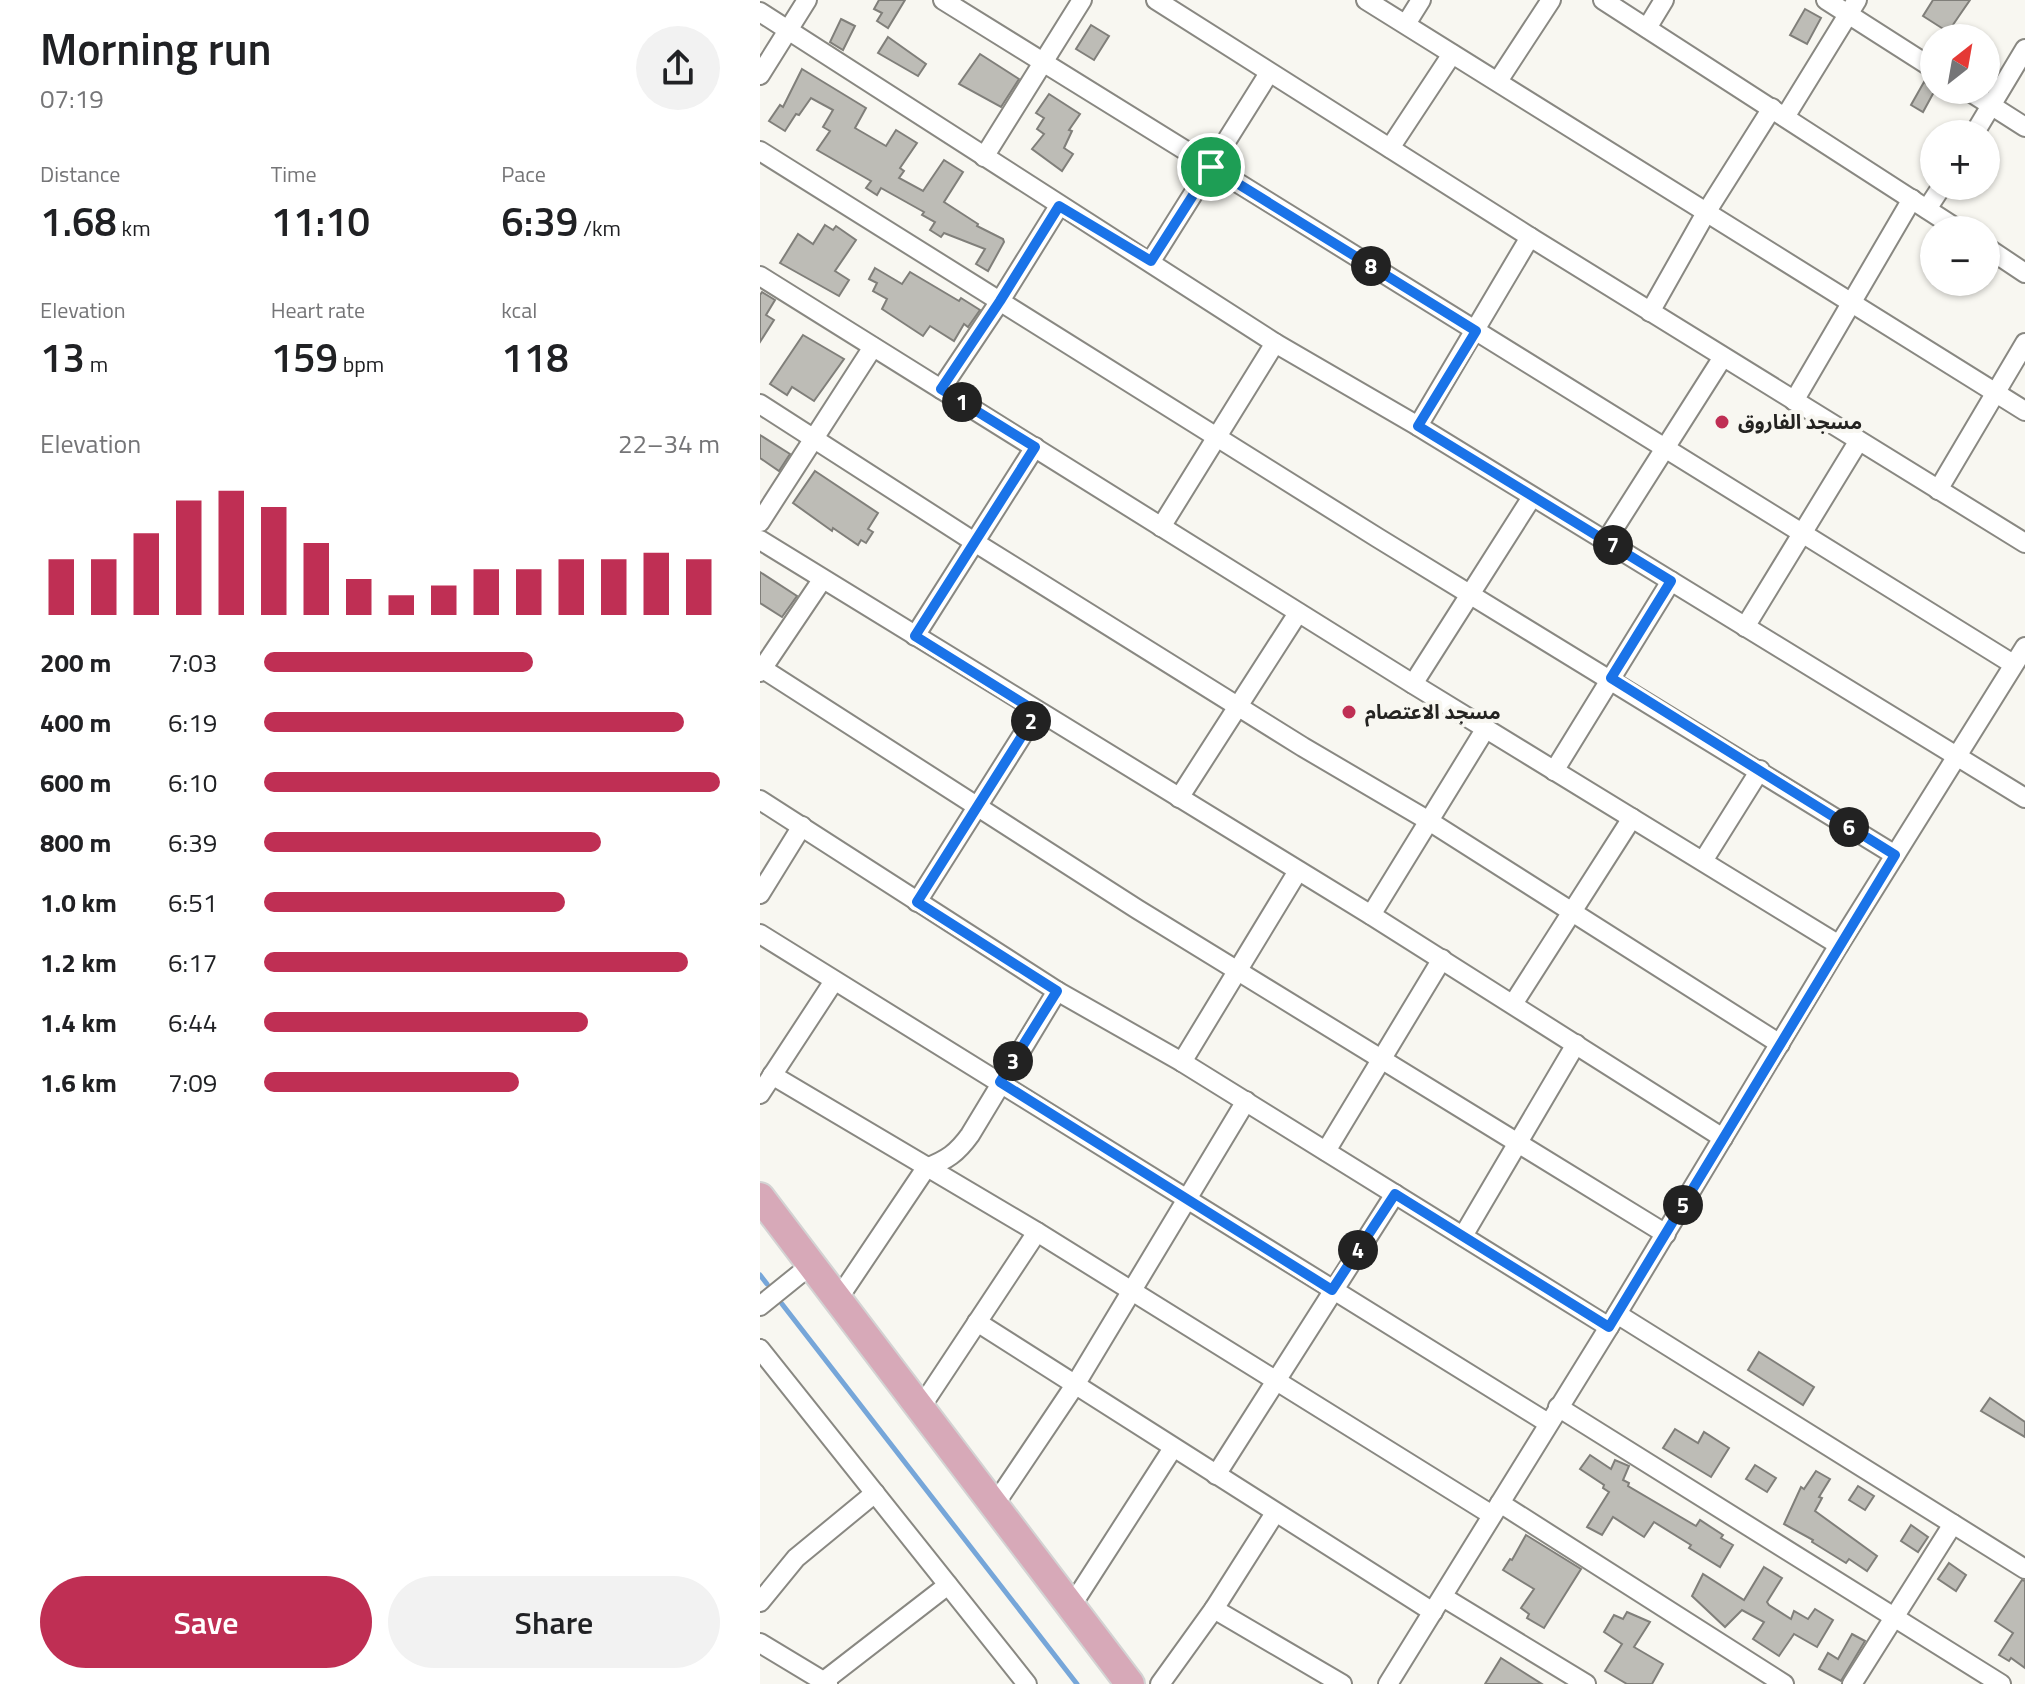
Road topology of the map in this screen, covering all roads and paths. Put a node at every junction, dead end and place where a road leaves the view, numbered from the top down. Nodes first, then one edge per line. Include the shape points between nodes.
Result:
1 (807, 0) edge
2 (943, 0) edge
3 (1082, 0) edge
4 (1156, 0) edge
5 (1366, 0) edge
6 (1421, 0) edge
7 (1551, 0) edge
8 (1603, 0) edge
9 (1664, 0) edge
10 (1826, 0) edge
11 (1181, 7) edge
12 (1853, 7) edge
13 (760, 12) edge
14 (1406, 24) junction
15 (1647, 28) junction
16 (788, 30) junction
17 (2025, 49) edge
18 (1452, 54) junction
19 (1920, 58) edge
20 (1044, 63) junction
21 (1269, 73) junction
22 (760, 75) edge
23 (1498, 81) junction
24 (1989, 104) edge
25 (1992, 106) junction
26 (1778, 112) junction
27 (1983, 120) edge
28 (2025, 127) edge
29 (1390, 148) junction
30 (760, 151) edge
31 (984, 157) junction
32 (1211, 167) junction
33 (1925, 200) edge
34 (1920, 204) junction
35 (1059, 206) junction
36 (1707, 211) junction
37 (1938, 216) edge
38 (1530, 237) junction
39 (2000, 256) edge
40 (1151, 261) junction
41 (2025, 273) edge
42 (760, 276) edge
43 (1000, 301) junction
44 (1852, 302) junction
45 (1650, 312) junction
46 (1476, 331) junction
47 (1275, 343) junction
48 (2025, 343) edge
49 (873, 347) junction
50 (1723, 357) junction
51 (941, 389) junction
52 (1995, 393) junction
53 (1794, 401) junction
54 (760, 404) edge
55 (2025, 411) edge
56 (1418, 426) junction
57 (1215, 435) junction
58 (815, 437) junction
59 (1858, 442) junction
60 (1035, 447) junction
61 (1664, 448) junction
62 (1938, 490) junction
63 (1532, 497) junction
64 (760, 522) edge
65 (1161, 527) junction
66 (1802, 534) junction
67 (760, 540) edge
68 (1606, 541) junction
69 (976, 543) junction
70 (2025, 543) edge
71 (822, 580) junction
72 (1671, 581) junction
73 (1471, 594) junction
74 (1298, 613) junction
75 (1745, 627) junction
76 (915, 636) junction
77 (2025, 647) edge
78 (2013, 664) junction
79 (761, 669) edge
80 (1611, 678) junction
81 (1413, 684) junction
82 (1238, 706) junction
83 (1037, 712) junction
84 (1486, 728) junction
85 (1957, 756) junction
86 (1760, 770) junction
87 (1554, 771) junction
88 (1179, 798) junction
89 (2025, 798) edge
90 (760, 800) edge
91 (977, 808) junction
92 (1632, 818) junction
93 (1429, 821) junction
94 (802, 826) junction
95 (1895, 855) junction
96 (1703, 861) junction
97 (1298, 871) junction
98 (760, 894) edge
99 (917, 902) junction
100 (1572, 912) junction
101 (1371, 915) junction
102 (760, 934) edge
103 (1839, 945) junction
104 (1442, 959) junction
105 (1237, 971) junction
106 (834, 981) junction
107 (1057, 991) junction
108 (1513, 1004) junction
109 (1576, 1044) junction
110 (1780, 1044) junction
111 (1381, 1058) junction
112 (1182, 1062) junction
113 (772, 1075) junction
114 (1000, 1082) junction
115 (760, 1094) edge
116 (1246, 1101) junction
117 (1723, 1138) junction
118 (1520, 1143) junction
119 (1326, 1151) junction
120 (926, 1168) junction
121 (1395, 1194) junction
122 (760, 1197) edge
123 (1188, 1201) junction
124 (1037, 1232) junction
125 (1666, 1234) junction
126 (1463, 1236) junction
127 (812, 1264) junction
128 (1332, 1290) junction
129 (1132, 1291) junction
130 (838, 1299) junction
131 (760, 1306) edge
132 (1613, 1321) junction
133 (977, 1322) junction
134 (760, 1349) edge
135 (1276, 1380) junction
136 (1075, 1385) junction
137 (921, 1407) junction
138 (1553, 1415) junction
139 (1173, 1448) junction
140 (1216, 1475) junction
141 (875, 1493) junction
142 (995, 1504) junction
143 (1496, 1509) junction
144 (1275, 1513) junction
145 (1953, 1524) junction
146 (2025, 1569) edge
147 (948, 1585) junction
148 (760, 1602) edge
149 (1438, 1604) junction
150 (1072, 1605) junction
151 (1214, 1609) junction
152 (1893, 1618) junction
153 (760, 1643) edge
154 (824, 1683) edge
155 (1027, 1684) edge
156 (1130, 1684) edge
157 (1160, 1684) edge
158 (1342, 1684) edge
159 (1388, 1684) edge
160 (1586, 1684) edge
161 (1784, 1684) edge
162 (1852, 1684) edge
163 (2001, 1684) edge

1 - 16 street
2 - 20 street
3 - 20 street
4 - 11 street
5 - 14 street
6 - 14 street
7 - 23 street
8 - 15 street
9 - 15 street
10 - 12 street
11 - 21 street
12 - 19 street
12 - 26 street
13 - 16 street
14 - 18 street
15 - 26 street
16 - 22 street
16 - 31 street
17 - 25 street
18 - 23 street
18 - 29 street
20 - 31 street
20 - 32 street
21 - 29 street
21 - 32 street
23 - 36 street
24 - 25 street
25 - 27 street
25 - 28 street
26 - 34 street
26 - 36 street
29 - 38 street
30 - 43 street
31 - 35 street
32 - 40 street
32 - 46 street
33 - 34 street
34 - 37 street
34 - 44 street
35 - 40 street
35 - 43 street
36 - 44 street
36 - 45 street
38 - 45 street
38 - 46 street
39 - 41 street
40 - 47 street
42 - 49 street
43 - 51 street
43 - 57 street
44 - 52 street
44 - 53 street
45 - 50 street
46 - 56 street
46 - 61 street
47 - 56 street
47 - 57 street
48 - 52 street
49 - 51 street
49 - 58 street
50 - 53 street
50 - 61 street
51 - 60 street
52 - 55 street
52 - 62 street
53 - 59 street
54 - 58 street
56 - 63 street
57 - 65 street
57 - 73 street
58 - 64 street
58 - 69 street
59 - 62 street
59 - 66 street
60 - 65 street
60 - 69 street
61 - 66 street
61 - 68 street
62 - 70 street
63 - 68 street
63 - 73 street
65 - 74 street
66 - 75 street
66 - 78 street
67 - 71 street
68 - 72 street
69 - 76 street
69 - 82 street
71 - 76 street
71 - 79 street
72 - 75 street
72 - 80 street
73 - 80 street
73 - 81 street
74 - 81 street
74 - 82 street
75 - 85 street
76 - 83 street
77 - 78 street
78 - 85 street
79 - 91 street
80 - 86 street
80 - 87 street
81 - 84 street
82 - 88 street
82 - 93 street
83 - 88 street
83 - 91 street
84 - 87 street
84 - 93 street
85 - 89 street
85 - 95 street
86 - 95 street
86 - 96 street
87 - 92 street
88 - 97 street
90 - 94 street
91 - 99 street
91 - 105 street
92 - 96 street
92 - 100 street
93 - 100 street
93 - 101 street
94 - 98 street
94 - 99 street
95 - 103 street
96 - 103 street
97 - 101 street
97 - 105 street
99 - 107 street
100 - 108 street
100 - 110 street
101 - 104 street
102 - 106 street
103 - 110 street
104 - 108 street
104 - 111 street
105 - 111 street
105 - 112 street
106 - 113 street
106 - 114 street
107 - 112 street
107 - 114 street
108 - 109 street
109 - 117 street
109 - 118 street
110 - 117 street
111 - 118 street
111 - 119 street
112 - 116 street
113 - 115 street
113 - 120 street
114 - 120 street via 956,1153
114 - 123 street
116 - 119 street
116 - 123 street
117 - 125 street
118 - 125 street
118 - 126 street
119 - 121 street
120 - 124 street
120 - 130 street
121 - 126 street
121 - 128 street
122 - 127 main road
123 - 128 street
123 - 129 street
124 - 129 street
124 - 133 street
125 - 132 street
126 - 132 street
127 - 130 main road
127 - 131 street
128 - 135 street
128 - 138 street
129 - 135 street
129 - 136 street
130 - 137 main road
132 - 138 street
132 - 145 street
133 - 136 street
133 - 137 street
134 - 141 street
135 - 140 street
135 - 143 street
136 - 139 street
136 - 142 street
137 - 142 main road
138 - 143 street
138 - 152 street
139 - 140 street
139 - 150 street
140 - 144 street
141 - 147 street
141 - 148 street via 796,1558
142 - 150 main road
143 - 149 street
143 - 161 street
144 - 149 street
144 - 151 street
145 - 146 street
145 - 152 street
147 - 154 street
147 - 155 street
149 - 159 street
149 - 160 street
150 - 156 main road
151 - 157 street
151 - 158 street
152 - 162 street
152 - 163 street
153 - 154 street

